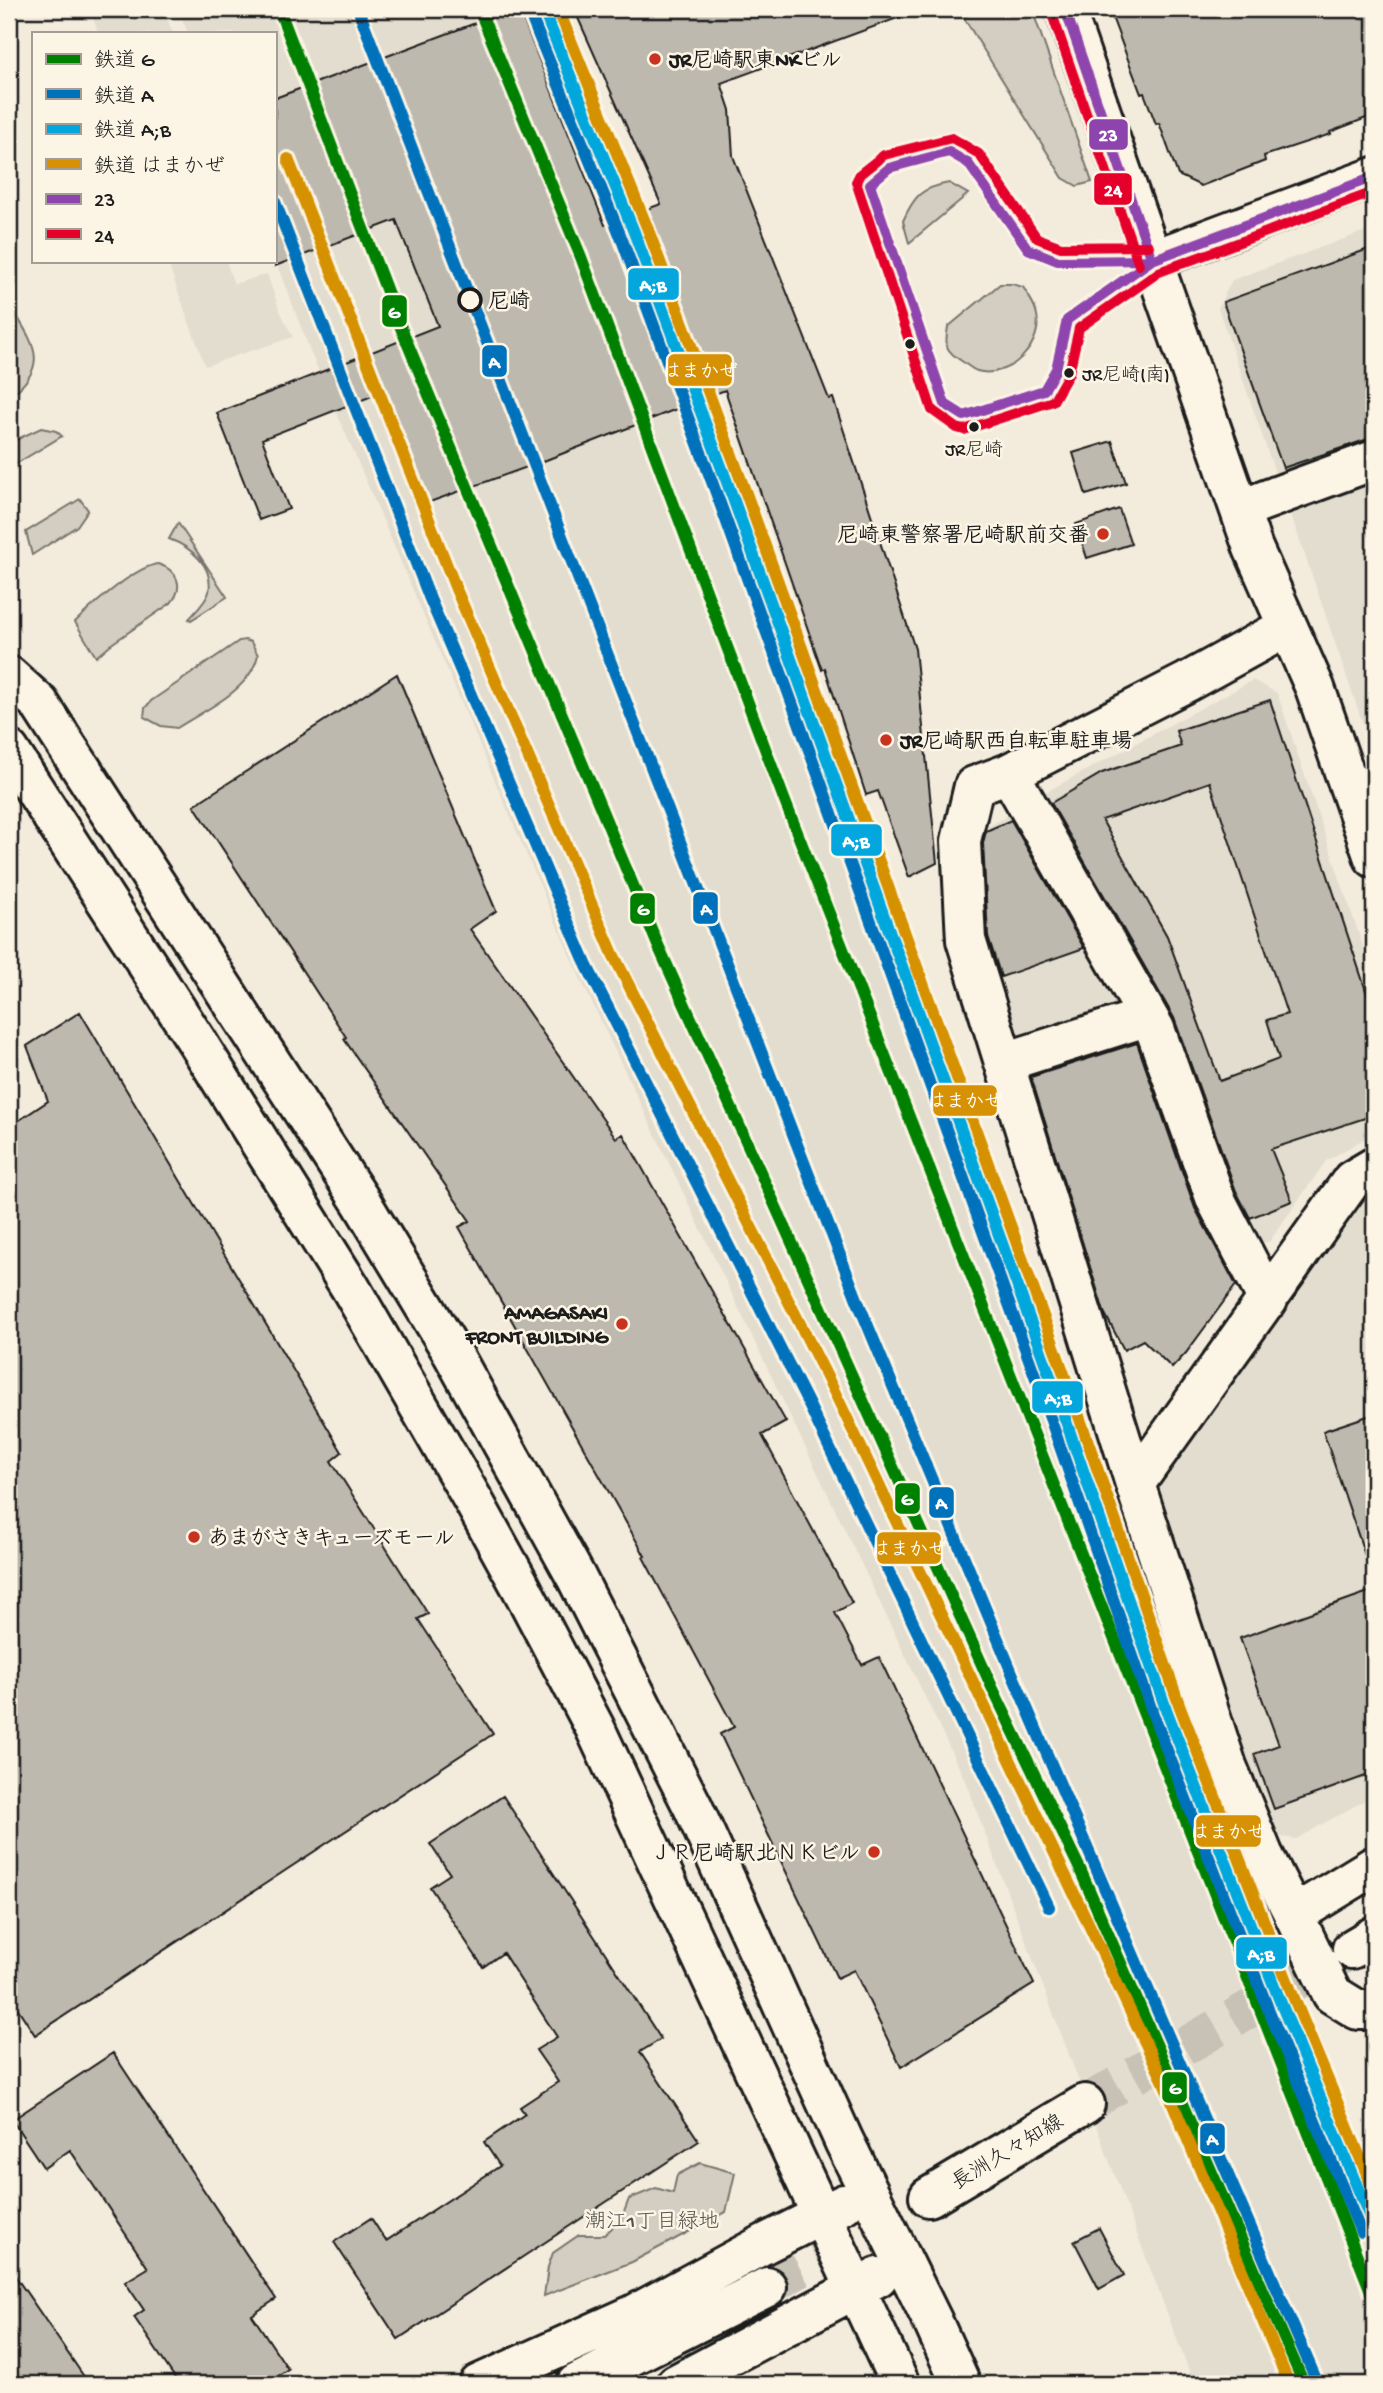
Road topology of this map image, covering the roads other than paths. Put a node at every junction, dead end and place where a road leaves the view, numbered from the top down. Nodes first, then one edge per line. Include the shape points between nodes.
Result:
1 (1065, 9) edge
2 (1374, 177) edge
3 (1152, 260) junction
4 (1374, 460) edge
5 (1241, 509) junction
6 (1287, 627) junction
7 (9, 676) edge
8 (9, 750) edge
9 (1009, 774) junction
10 (1374, 858) edge
11 (1146, 1017) junction
12 (1005, 1062) junction
13 (1374, 1167) edge
14 (1268, 1300) junction
15 (1135, 1484) junction
16 (1374, 1866) edge
17 (1294, 1915) junction
18 (1374, 2010) edge
19 (1085, 2104) tunnel mouth
20 (869, 2191) junction
21 (929, 2197) tunnel mouth
22 (822, 2215) junction
23 (905, 2264) junction
24 (767, 2287) tunnel mouth
25 (856, 2288) junction
26 (479, 2384) edge
27 (576, 2384) edge
28 (676, 2384) edge
29 (900, 2384) edge
30 (961, 2384) edge

1 - 3 street
2 - 3 street
3 - 5 street
4 - 5 street
5 - 6 street
6 - 9 street
6 - 10 street via 1315,688
7 - 20 street via 39,703 305,1113 449,1348 576,1577 693,1807
8 - 22 street via 350,1287 474,1500 595,1728
9 - 11 street
9 - 12 street via 974,786 961,841 966,940
11 - 12 street
11 - 14 street via 1155,1029 1216,1200
12 - 15 street
13 - 14 street via 1352,1180
14 - 15 street
15 - 17 street via 1227,1766
16 - 17 street
17 - 18 street via 1332,1994 1358,2010
19 - 21 street, 長洲久々知線
20 - 22 street
20 - 23 street
22 - 25 street
22 - 26 street via 635,2314
23 - 25 street
23 - 30 street
24 - 27 street
25 - 28 street
25 - 29 street

